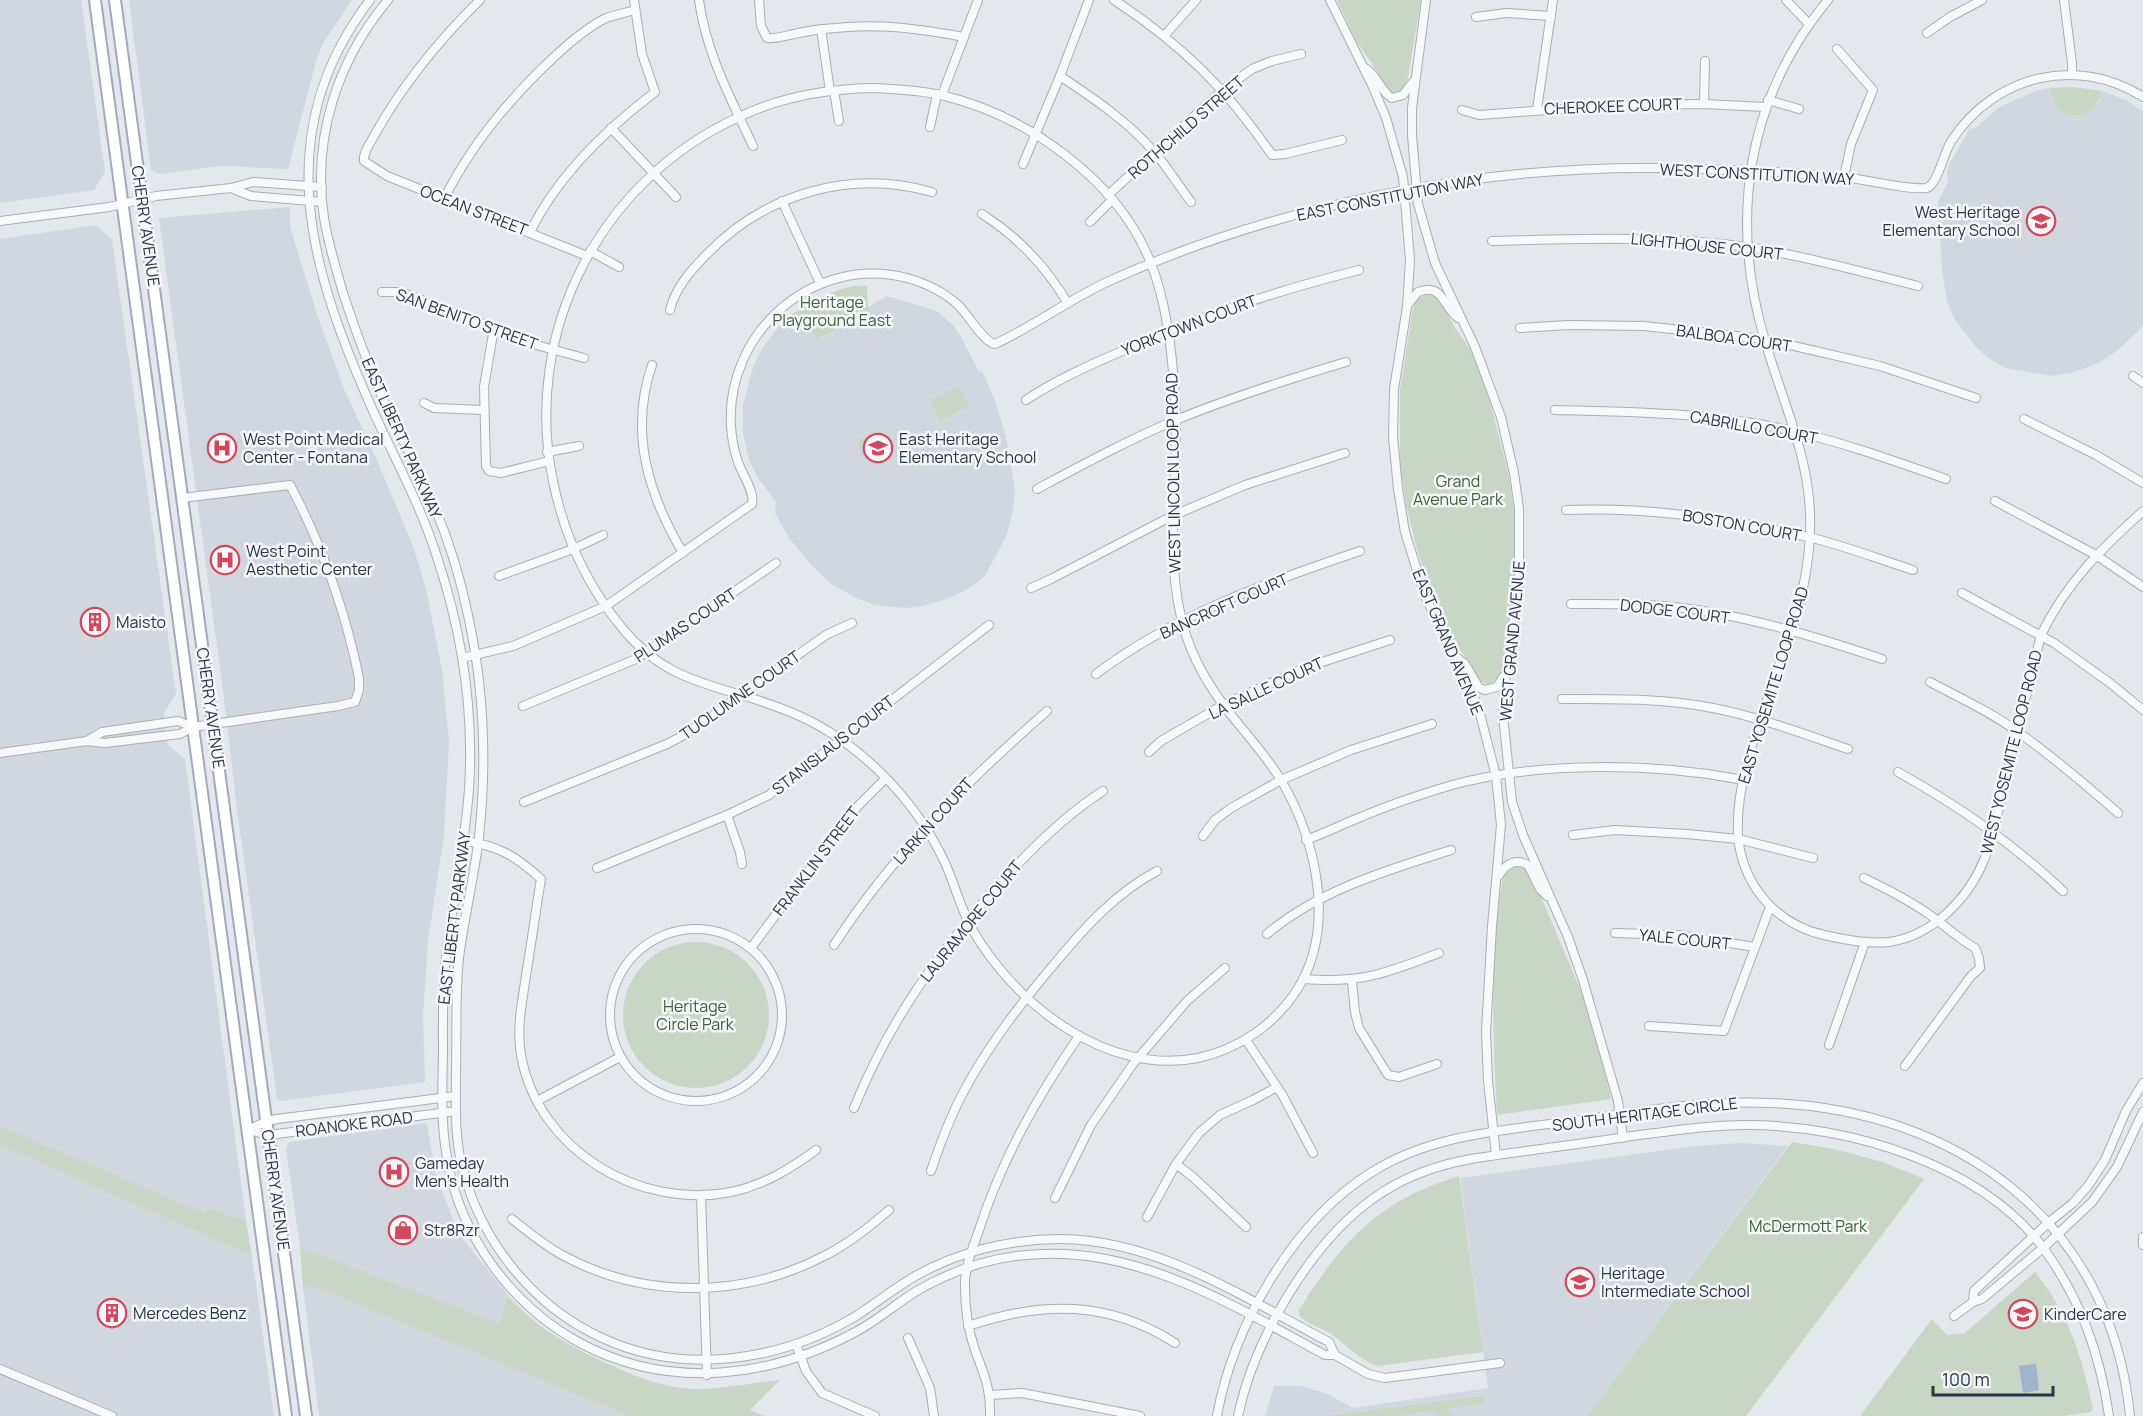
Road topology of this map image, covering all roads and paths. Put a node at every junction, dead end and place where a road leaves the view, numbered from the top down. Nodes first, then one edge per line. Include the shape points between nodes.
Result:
1 (95, 0) edge
2 (115, 0) edge
3 (370, 0) edge
4 (388, 0) edge
5 (480, 0) edge
6 (634, 0) edge
7 (699, 0) edge
8 (759, 0) edge
9 (978, 0) edge
10 (1089, 0) edge
11 (1114, 0) edge
12 (1196, 0) edge
13 (1330, 0) edge
14 (1426, 0) edge
15 (1553, 0) edge
16 (1786, 0) edge
17 (1828, 0) edge
18 (1982, 0) edge
19 (2064, 0) edge
20 (635, 10) junction
21 (1476, 16) dead end
22 (1551, 16) junction
23 (1809, 24) junction
24 (821, 29) junction
25 (1927, 33) dead end
26 (1165, 35) junction
27 (964, 37) junction
28 (1837, 49) dead end
29 (1301, 54) dead end
30 (1705, 62) dead end
31 (1364, 68) junction
32 (2072, 74) junction
33 (1060, 76) junction
34 (1414, 79) junction
35 (1223, 90) junction
36 (832, 91) junction
37 (940, 95) junction
38 (2143, 97) edge
39 (1767, 103) junction
40 (1704, 104) junction
41 (1537, 109) junction
42 (1799, 109) dead end
43 (1462, 110) dead end
44 (739, 116) junction
45 (839, 121) dead end
46 (930, 127) dead end
47 (611, 128) junction
48 (1035, 135) junction
49 (1342, 140) dead end
50 (753, 146) dead end
51 (1154, 152) junction
52 (1023, 164) dead end
53 (1750, 170) junction
54 (653, 173) junction
55 (1527, 174) joint
56 (1844, 177) junction
57 (308, 186) junction
58 (322, 187) junction
59 (231, 188) junction
60 (1417, 189) junction
61 (932, 192) dead end
62 (1404, 192) junction
63 (676, 197) dead end
64 (1110, 197) junction
65 (142, 198) junction
66 (444, 199) junction
67 (308, 201) junction
68 (782, 201) junction
69 (322, 202) junction
70 (1191, 202) dead end
71 (122, 203) junction
72 (982, 214) dead end
73 (0, 221) edge
74 (1089, 222) dead end
75 (530, 232) junction
76 (1492, 241) dead end
77 (1747, 247) junction
78 (588, 254) junction
79 (1151, 264) junction
80 (619, 267) dead end
81 (1359, 270) dead end
82 (820, 283) junction
83 (1918, 286) dead end
84 (382, 292) dead end
85 (1067, 302) junction
86 (1407, 307) junction
87 (670, 310) dead end
88 (1462, 321) junction
89 (494, 328) junction
90 (1520, 328) dead end
91 (1167, 330) junction
92 (1764, 339) junction
93 (553, 350) junction
94 (584, 358) dead end
95 (1346, 362) dead end
96 (651, 365) dead end
97 (2133, 376) dead end
98 (2143, 383) edge
99 (1976, 398) dead end
100 (1026, 400) dead end
101 (424, 403) dead end
102 (483, 410) junction
103 (1555, 410) dead end
104 (2024, 419) dead end
105 (1176, 420) junction
106 (1796, 432) junction
107 (579, 446) dead end
108 (1345, 453) dead end
109 (548, 456) junction
110 (1946, 479) dead end
111 (2143, 483) edge
112 (1037, 489) dead end
113 (182, 498) junction
114 (1995, 501) dead end
115 (1566, 510) dead end
116 (2143, 511) edge
117 (1172, 516) junction
118 (603, 535) dead end
119 (1810, 537) junction
120 (573, 549) junction
121 (1360, 551) dead end
122 (683, 553) junction
123 (2096, 555) junction
124 (776, 563) dead end
125 (1913, 570) dead end
126 (499, 576) dead end
127 (2143, 587) edge
128 (1031, 588) dead end
129 (1962, 593) dead end
130 (1571, 604) dead end
131 (606, 606) junction
132 (1182, 622) junction
133 (852, 623) dead end
134 (988, 625) dead end
135 (1792, 630) junction
136 (2041, 635) junction
137 (1390, 640) dead end
138 (646, 653) junction
139 (476, 655) junction
140 (1454, 656) junction
141 (462, 658) junction
142 (1882, 659) dead end
143 (1506, 671) junction
144 (1096, 674) dead end
145 (1930, 682) dead end
146 (740, 695) junction
147 (1562, 699) dead end
148 (1223, 705) junction
149 (523, 706) dead end
150 (2143, 710) edge
151 (1047, 711) dead end
152 (1760, 719) junction
153 (213, 724) junction
154 (1432, 724) dead end
155 (193, 727) junction
156 (2017, 731) junction
157 (841, 740) junction
158 (87, 741) junction
159 (1848, 749) dead end
160 (1149, 752) dead end
161 (0, 753) edge
162 (1898, 772) dead end
163 (1509, 774) junction
164 (1496, 776) junction
165 (886, 778) junction
166 (1281, 780) junction
167 (1744, 780) junction
168 (1103, 791) dead end
169 (524, 802) dead end
170 (2118, 813) dead end
171 (727, 815) junction
172 (925, 827) junction
173 (1994, 831) junction
174 (1573, 835) dead end
175 (1203, 836) dead end
176 (1738, 839) junction
177 (465, 840) junction
178 (1306, 840) junction
179 (478, 842) junction
180 (1451, 850) dead end
181 (1813, 858) dead end
182 (742, 864) dead end
183 (597, 868) dead end
184 (1157, 871) dead end
185 (1498, 877) junction
186 (1864, 878) dead end
187 (2063, 891) dead end
188 (1320, 900) junction
189 (1552, 901) junction
190 (1770, 907) junction
191 (967, 921) junction
192 (1938, 921) junction
193 (1813, 932) joint
194 (1615, 933) dead end
195 (1267, 934) dead end
196 (1865, 942) junction
197 (834, 945) dead end
198 (1755, 946) junction
199 (751, 948) junction
200 (1439, 953) dead end
201 (1225, 968) dead end
202 (1304, 980) junction
203 (1352, 981) junction
204 (1026, 997) junction
205 (1649, 1026) dead end
206 (1079, 1036) junction
207 (1245, 1040) junction
208 (1829, 1045) dead end
209 (620, 1057) junction
210 (1138, 1057) junction
211 (1437, 1064) dead end
212 (1905, 1066) dead end
213 (2143, 1083) edge
214 (1277, 1086) junction
215 (456, 1096) junction
216 (442, 1097) junction
217 (537, 1101) junction
218 (854, 1108) dead end
219 (456, 1111) junction
220 (2143, 1112) edge
221 (442, 1113) junction
222 (1620, 1114) junction
223 (267, 1120) junction
224 (249, 1130) junction
225 (1493, 1132) junction
226 (269, 1135) junction
227 (1623, 1138) junction
228 (816, 1150) dead end
229 (1313, 1153) dead end
230 (1496, 1155) junction
231 (1176, 1164) junction
232 (931, 1171) dead end
233 (701, 1195) junction
234 (1055, 1198) dead end
235 (889, 1210) dead end
236 (1147, 1217) dead end
237 (512, 1219) dead end
238 (2048, 1223) junction
239 (1246, 1227) dead end
240 (2058, 1234) junction
241 (2034, 1237) junction
242 (2143, 1237) edge
243 (2143, 1243) edge
244 (2043, 1248) junction
245 (972, 1252) junction
246 (968, 1267) junction
247 (704, 1289) junction
248 (1973, 1302) junction
249 (1257, 1305) junction
250 (1277, 1315) junction
251 (1252, 1316) junction
252 (1954, 1316) dead end
253 (968, 1326) junction
254 (1271, 1326) junction
255 (908, 1338) dead end
256 (1175, 1343) dead end
257 (796, 1344) junction
258 (1335, 1355) junction
259 (801, 1357) junction
260 (706, 1361) junction
261 (1500, 1363) dead end
262 (0, 1369) edge
263 (707, 1375) junction
264 (989, 1395) junction
265 (112, 1416) edge
266 (286, 1416) edge
267 (306, 1416) edge
268 (875, 1416) edge
269 (934, 1416) edge
270 (990, 1416) edge
271 (1140, 1416) edge
272 (1217, 1416) edge
273 (1238, 1416) edge
274 (2109, 1416) edge
275 (2130, 1416) edge

1 - 71 main road, CHERRY AVENUE
2 - 65 main road, CHERRY AVENUE
3 - 57 street, EAST LIBERTY PARKWAY via 337,51 318,98 309,144
4 - 58 street, EAST LIBERTY PARKWAY via 357,43 333,96 323,147
5 - 66 street, OCEAN STREET via 407,85 363,155 364,161 379,172
6 - 20 street
7 - 44 street via 711,52
8 - 24 street via 761,26 767,38
9 - 27 street
10 - 33 street
11 - 26 street
12 - 26 street
13 - 31 street, EAST GRAND AVENUE
14 - 34 street, WEST GRAND AVENUE
15 - 22 street
16 - 23 street
17 - 23 street, EAST YOSEMITE LOOP ROAD
18 - 25 street
19 - 32 street
20 - 47 street via 642,54 655,92
20 - 66 street via 587,29 527,83 481,137
21 - 22 street
22 - 41 street
23 - 39 street, EAST YOSEMITE LOOP ROAD
24 - 27 street via 911,28
24 - 36 street
26 - 35 street
27 - 37 street
28 - 56 street via 1874,90 1851,144
29 - 35 street, ROTHCHILD STREET via 1252,69
30 - 40 street
31 - 34 street via 1392,98 1403,95
31 - 62 street, EAST GRAND AVENUE via 1386,118
32 - 38 street, WEST CONSTITUTION WAY via 2105,80
32 - 56 street, WEST CONSTITUTION WAY via 2007,88 1984,103 1950,142 1930,187
33 - 48 street
33 - 51 street via 1095,99
34 - 60 street, WEST GRAND AVENUE via 1412,135
35 - 49 street via 1272,155
35 - 51 street, ROTHCHILD STREET
36 - 37 street, WEST LINCOLN LOOP ROAD via 873,88
36 - 44 street, WEST LINCOLN LOOP ROAD via 775,103
36 - 45 street
37 - 46 street
37 - 48 street, WEST LINCOLN LOOP ROAD via 990,112
39 - 40 street, CHEROKEE COURT
39 - 42 street, CHEROKEE COURT
39 - 53 street, EAST YOSEMITE LOOP ROAD
40 - 41 street, CHEROKEE COURT
41 - 43 street, CHEROKEE COURT via 1479,115
44 - 50 street
44 - 54 street, WEST LINCOLN LOOP ROAD via 689,145
47 - 54 street
47 - 75 street via 559,186
48 - 52 street
48 - 64 street, WEST LINCOLN LOOP ROAD via 1062,152
51 - 64 street, ROTHCHILD STREET
51 - 70 street
53 - 55 street, WEST CONSTITUTION WAY via 1654,168
53 - 56 street, WEST CONSTITUTION WAY
53 - 77 street, EAST YOSEMITE LOOP ROAD
54 - 63 street
54 - 78 street, WEST LINCOLN LOOP ROAD via 617,212
55 - 60 street, EAST CONSTITUTION WAY
57 - 58 street
57 - 59 street via 253,182
57 - 67 street, EAST LIBERTY PARKWAY
58 - 69 street, EAST LIBERTY PARKWAY
59 - 65 street
59 - 67 street via 251,196
60 - 62 street, EAST CONSTITUTION WAY
60 - 88 street, WEST GRAND AVENUE via 1430,250
61 - 68 street via 891,183 857,183 816,189
62 - 79 street, EAST CONSTITUTION WAY via 1292,216 1220,237
62 - 86 street, EAST GRAND AVENUE via 1410,260
64 - 74 street, ROTHCHILD STREET
64 - 79 street, WEST LINCOLN LOOP ROAD
65 - 71 street
65 - 113 main road, CHERRY AVENUE
66 - 75 street, OCEAN STREET
67 - 69 street
67 - 141 street, EAST LIBERTY PARKWAY via 318,256 339,324 433,544
68 - 82 street
68 - 87 street via 742,223 715,246 683,283
69 - 139 street, EAST LIBERTY PARKWAY via 332,255 355,329 436,511 461,586
71 - 73 street
71 - 155 main road, CHERRY AVENUE
72 - 85 street via 1028,249 1052,276
75 - 78 street, OCEAN STREET
76 - 77 street, LIGHTHOUSE COURT via 1629,237
77 - 83 street, LIGHTHOUSE COURT
77 - 92 street, EAST YOSEMITE LOOP ROAD
78 - 80 street, OCEAN STREET
78 - 93 street, WEST LINCOLN LOOP ROAD via 566,301
79 - 85 street, EAST CONSTITUTION WAY
79 - 91 street, WEST LINCOLN LOOP ROAD
81 - 91 street, YORKTOWN COURT via 1232,306
82 - 85 street, EAST CONSTITUTION WAY via 863,273 890,274 916,281 950,298 986,340 994,344
82 - 122 street, EAST CONSTITUTION WAY via 770,318 749,347 736,379 731,402 732,437 753,496 752,504
84 - 89 street, SAN BENITO STREET via 401,292
86 - 88 street via 1418,292 1433,290
86 - 140 street, EAST GRAND AVENUE via 1394,389 1398,489 1414,565
88 - 143 street, WEST GRAND AVENUE via 1501,417 1518,500 1520,585
89 - 93 street, SAN BENITO STREET
89 - 102 street
90 - 92 street, BALBOA COURT via 1644,326
91 - 100 street, YORKTOWN COURT via 1055,381
91 - 105 street, WEST LINCOLN LOOP ROAD
92 - 99 street, BALBOA COURT via 1880,366
92 - 106 street, EAST YOSEMITE LOOP ROAD
93 - 94 street, SAN BENITO STREET
93 - 109 street, WEST LINCOLN LOOP ROAD via 545,407
95 - 105 street via 1263,387
96 - 122 street via 642,404 643,449 659,507
97 - 98 street
101 - 102 street via 434,408
102 - 109 street via 489,471 501,473
103 - 106 street, CABRILLO COURT via 1721,418
104 - 111 street
105 - 112 street
105 - 117 street, WEST LINCOLN LOOP ROAD
106 - 110 street, CABRILLO COURT via 1870,452
106 - 119 street, EAST YOSEMITE LOOP ROAD via 1808,485
107 - 109 street
108 - 117 street via 1245,485
109 - 120 street, WEST LINCOLN LOOP ROAD
113 - 153 main road, CHERRY AVENUE
113 - 153 street via 290,485 320,546 337,593 359,678 355,702
114 - 123 street
115 - 119 street, BOSTON COURT via 1613,508 1709,517
116 - 123 street, WEST YOSEMITE LOOP ROAD
117 - 128 street
117 - 132 street, WEST LINCOLN LOOP ROAD via 1174,570
118 - 120 street
119 - 125 street, BOSTON COURT
119 - 135 street, EAST YOSEMITE LOOP ROAD via 1805,583
120 - 126 street
120 - 131 street, WEST LINCOLN LOOP ROAD
121 - 132 street, BANCROFT COURT via 1268,583
122 - 131 street, EAST CONSTITUTION WAY
123 - 127 street
123 - 136 street, WEST YOSEMITE LOOP ROAD via 2066,591
124 - 138 street, PLUMAS COURT
129 - 136 street
130 - 135 street, DODGE COURT via 1633,604 1707,611
131 - 138 street, WEST LINCOLN LOOP ROAD
131 - 139 street, EAST CONSTITUTION WAY via 513,646
132 - 144 street, BANCROFT COURT
132 - 148 street, WEST LINCOLN LOOP ROAD via 1197,661
133 - 146 street, TUOLUMNE COURT via 826,635
134 - 157 street, STANISLAUS COURT
135 - 142 street, DODGE COURT
135 - 152 street, EAST YOSEMITE LOOP ROAD
136 - 150 street via 2110,682
136 - 156 street, WEST YOSEMITE LOOP ROAD
137 - 148 street, LA SALLE COURT via 1304,668
138 - 146 street, WEST LINCOLN LOOP ROAD via 691,680
138 - 149 street, PLUMAS COURT
139 - 141 street, EAST CONSTITUTION WAY
139 - 179 street, EAST LIBERTY PARKWAY via 484,755
140 - 143 street via 1465,664 1482,689 1497,687
140 - 164 street, EAST GRAND AVENUE via 1478,706
141 - 177 street, EAST LIBERTY PARKWAY via 470,738
143 - 163 street, WEST GRAND AVENUE via 1503,715
145 - 156 street
146 - 157 street, WEST LINCOLN LOOP ROAD via 788,710
146 - 169 street, TUOLUMNE COURT via 667,744
147 - 152 street via 1641,699 1710,707
148 - 160 street, LA SALLE COURT
148 - 166 street, WEST LINCOLN LOOP ROAD
151 - 172 street, LARKIN COURT via 983,767
152 - 159 street
152 - 167 street, EAST YOSEMITE LOOP ROAD
153 - 155 street
153 - 223 main road, CHERRY AVENUE
154 - 166 street via 1352,750
155 - 158 street via 180,734 105,743
155 - 158 street via 178,720 102,732
155 - 224 main road, CHERRY AVENUE
156 - 170 street
156 - 173 street, WEST YOSEMITE LOOP ROAD
157 - 165 street, WEST LINCOLN LOOP ROAD
157 - 171 street, STANISLAUS COURT via 779,789
158 - 161 street
162 - 173 street
163 - 164 street
163 - 167 street via 1643,769
163 - 189 street, WEST GRAND AVENUE via 1517,820
164 - 178 street via 1409,799
164 - 185 street, EAST GRAND AVENUE via 1501,825
165 - 172 street, WEST LINCOLN LOOP ROAD
165 - 199 street, FRANKLIN STREET via 846,820
166 - 175 street via 1231,808
166 - 178 street, WEST LINCOLN LOOP ROAD
167 - 176 street, EAST YOSEMITE LOOP ROAD
168 - 191 street, LAURAMORE COURT via 1025,855
171 - 182 street
171 - 183 street, STANISLAUS COURT
172 - 191 street, WEST LINCOLN LOOP ROAD via 945,864
172 - 197 street, LARKIN COURT
173 - 187 street
173 - 192 street, WEST YOSEMITE LOOP ROAD via 1974,880
174 - 176 street via 1616,830
176 - 181 street
176 - 190 street, EAST YOSEMITE LOOP ROAD via 1746,873
177 - 179 street
177 - 216 street, EAST LIBERTY PARKWAY via 446,962
178 - 188 street, WEST LINCOLN LOOP ROAD
179 - 215 street, EAST LIBERTY PARKWAY via 459,965
179 - 217 street via 507,852 541,879 519,1036 521,1056
180 - 188 street via 1382,872
184 - 204 street via 1135,883 1082,931
185 - 189 street via 1507,864 1524,862
185 - 225 street, EAST GRAND AVENUE via 1486,1032
186 - 192 street
188 - 195 street
188 - 202 street, WEST LINCOLN LOOP ROAD via 1317,939
189 - 222 street, WEST GRAND AVENUE via 1593,1011
190 - 193 street, EAST YOSEMITE LOOP ROAD
190 - 198 street
191 - 204 street, WEST LINCOLN LOOP ROAD via 990,958
191 - 218 street, LAURAMORE COURT via 905,1006 872,1065
192 - 196 street, WEST YOSEMITE LOOP ROAD via 1894,941
192 - 212 street via 1975,948 1980,968
193 - 196 street, WEST YOSEMITE LOOP ROAD
194 - 198 street, YALE COURT via 1678,935
196 - 208 street
198 - 205 street via 1724,1031
199 - 209 street via 726,934 699,929 670,932 645,945 621,970 611,997 610,1026
199 - 209 street via 772,975 782,1011 776,1048 753,1080 722,1097 681,1100 648,1087
200 - 203 street
201 - 210 street via 1187,1000
202 - 203 street
202 - 207 street, WEST LINCOLN LOOP ROAD via 1277,1015
203 - 211 street via 1359,1028 1388,1074 1399,1077
204 - 206 street, WEST LINCOLN LOOP ROAD
204 - 232 street via 964,1091
206 - 210 street, WEST LINCOLN LOOP ROAD
206 - 245 street via 1013,1143 991,1191
207 - 210 street, WEST LINCOLN LOOP ROAD via 1193,1059
207 - 214 street
209 - 217 street
210 - 234 street via 1091,1125
213 - 238 street via 2097,1174 2073,1203
214 - 229 street
214 - 231 street via 1213,1120
215 - 216 street, ROANOKE ROAD
215 - 219 street, EAST LIBERTY PARKWAY
216 - 221 street, EAST LIBERTY PARKWAY
216 - 223 street, ROANOKE ROAD
217 - 233 street via 559,1134 611,1174 659,1192
219 - 221 street, ROANOKE ROAD
219 - 260 street, EAST LIBERTY PARKWAY via 461,1160 473,1198 496,1245 536,1294 585,1330 610,1342 654,1355
220 - 240 street via 2106,1185
221 - 226 street, ROANOKE ROAD
221 - 263 street, EAST LIBERTY PARKWAY via 446,1156 463,1212 489,1260 522,1300 551,1325 607,1355 648,1368
222 - 225 street, SOUTH HERITAGE CIRCLE
222 - 227 street, WEST GRAND AVENUE
222 - 238 street, SOUTH HERITAGE CIRCLE via 1712,1103 1759,1102 1867,1118 1921,1135 1970,1159 2012,1187
223 - 224 street, ROANOKE ROAD
223 - 226 main road, CHERRY AVENUE
224 - 226 street, ROANOKE ROAD
224 - 266 main road, CHERRY AVENUE
225 - 230 street, EAST GRAND AVENUE
225 - 249 street, SOUTH HERITAGE CIRCLE via 1421,1148 1358,1182 1297,1243
226 - 267 main road, CHERRY AVENUE
227 - 230 street, SOUTH HERITAGE CIRCLE
227 - 241 street, SOUTH HERITAGE CIRCLE via 1739,1125 1782,1126 1849,1136 1953,1174 2000,1206
228 - 233 street via 765,1182 732,1192
230 - 250 street, SOUTH HERITAGE CIRCLE via 1435,1167 1374,1197 1318,1253
231 - 236 street
231 - 239 street
233 - 247 street
235 - 247 street via 844,1245 798,1268 744,1284
237 - 247 street via 564,1256 604,1273 666,1287
238 - 240 street, SOUTH HERITAGE CIRCLE
238 - 241 street
240 - 244 street
240 - 275 street, SOUTH HERITAGE CIRCLE via 2083,1269 2104,1309 2123,1368
241 - 244 street, SOUTH HERITAGE CIRCLE
241 - 248 street via 1974,1291
242 - 243 street
244 - 248 street via 1982,1299
244 - 274 street, SOUTH HERITAGE CIRCLE via 2088,1326
245 - 246 street
245 - 249 street, EAST LIBERTY PARKWAY via 1025,1241 1059,1239 1104,1244 1172,1263
245 - 257 street, EAST LIBERTY PARKWAY via 917,1275 856,1316
246 - 251 street, EAST LIBERTY PARKWAY via 1032,1254 1103,1258 1176,1279
246 - 253 street
246 - 259 street, EAST LIBERTY PARKWAY via 927,1285 864,1327
247 - 260 street
248 - 252 street
249 - 250 street, EAST LIBERTY PARKWAY
249 - 251 street, SOUTH HERITAGE CIRCLE
250 - 254 street, SOUTH HERITAGE CIRCLE
250 - 258 street, EAST LIBERTY PARKWAY via 1329,1342
251 - 254 street, EAST LIBERTY PARKWAY
251 - 272 street, SOUTH HERITAGE CIRCLE via 1229,1365
253 - 256 street via 1009,1313 1070,1307 1138,1323
253 - 264 street via 987,1378
254 - 258 street, EAST LIBERTY PARKWAY via 1325,1355
254 - 273 street, SOUTH HERITAGE CIRCLE via 1250,1374
255 - 269 street via 930,1388
257 - 259 street
257 - 260 street, EAST LIBERTY PARKWAY
258 - 261 street via 1368,1374 1385,1378
259 - 263 street, EAST LIBERTY PARKWAY via 756,1370
259 - 268 street via 822,1393
260 - 263 street
262 - 265 street
264 - 270 street
264 - 271 street via 1023,1393

